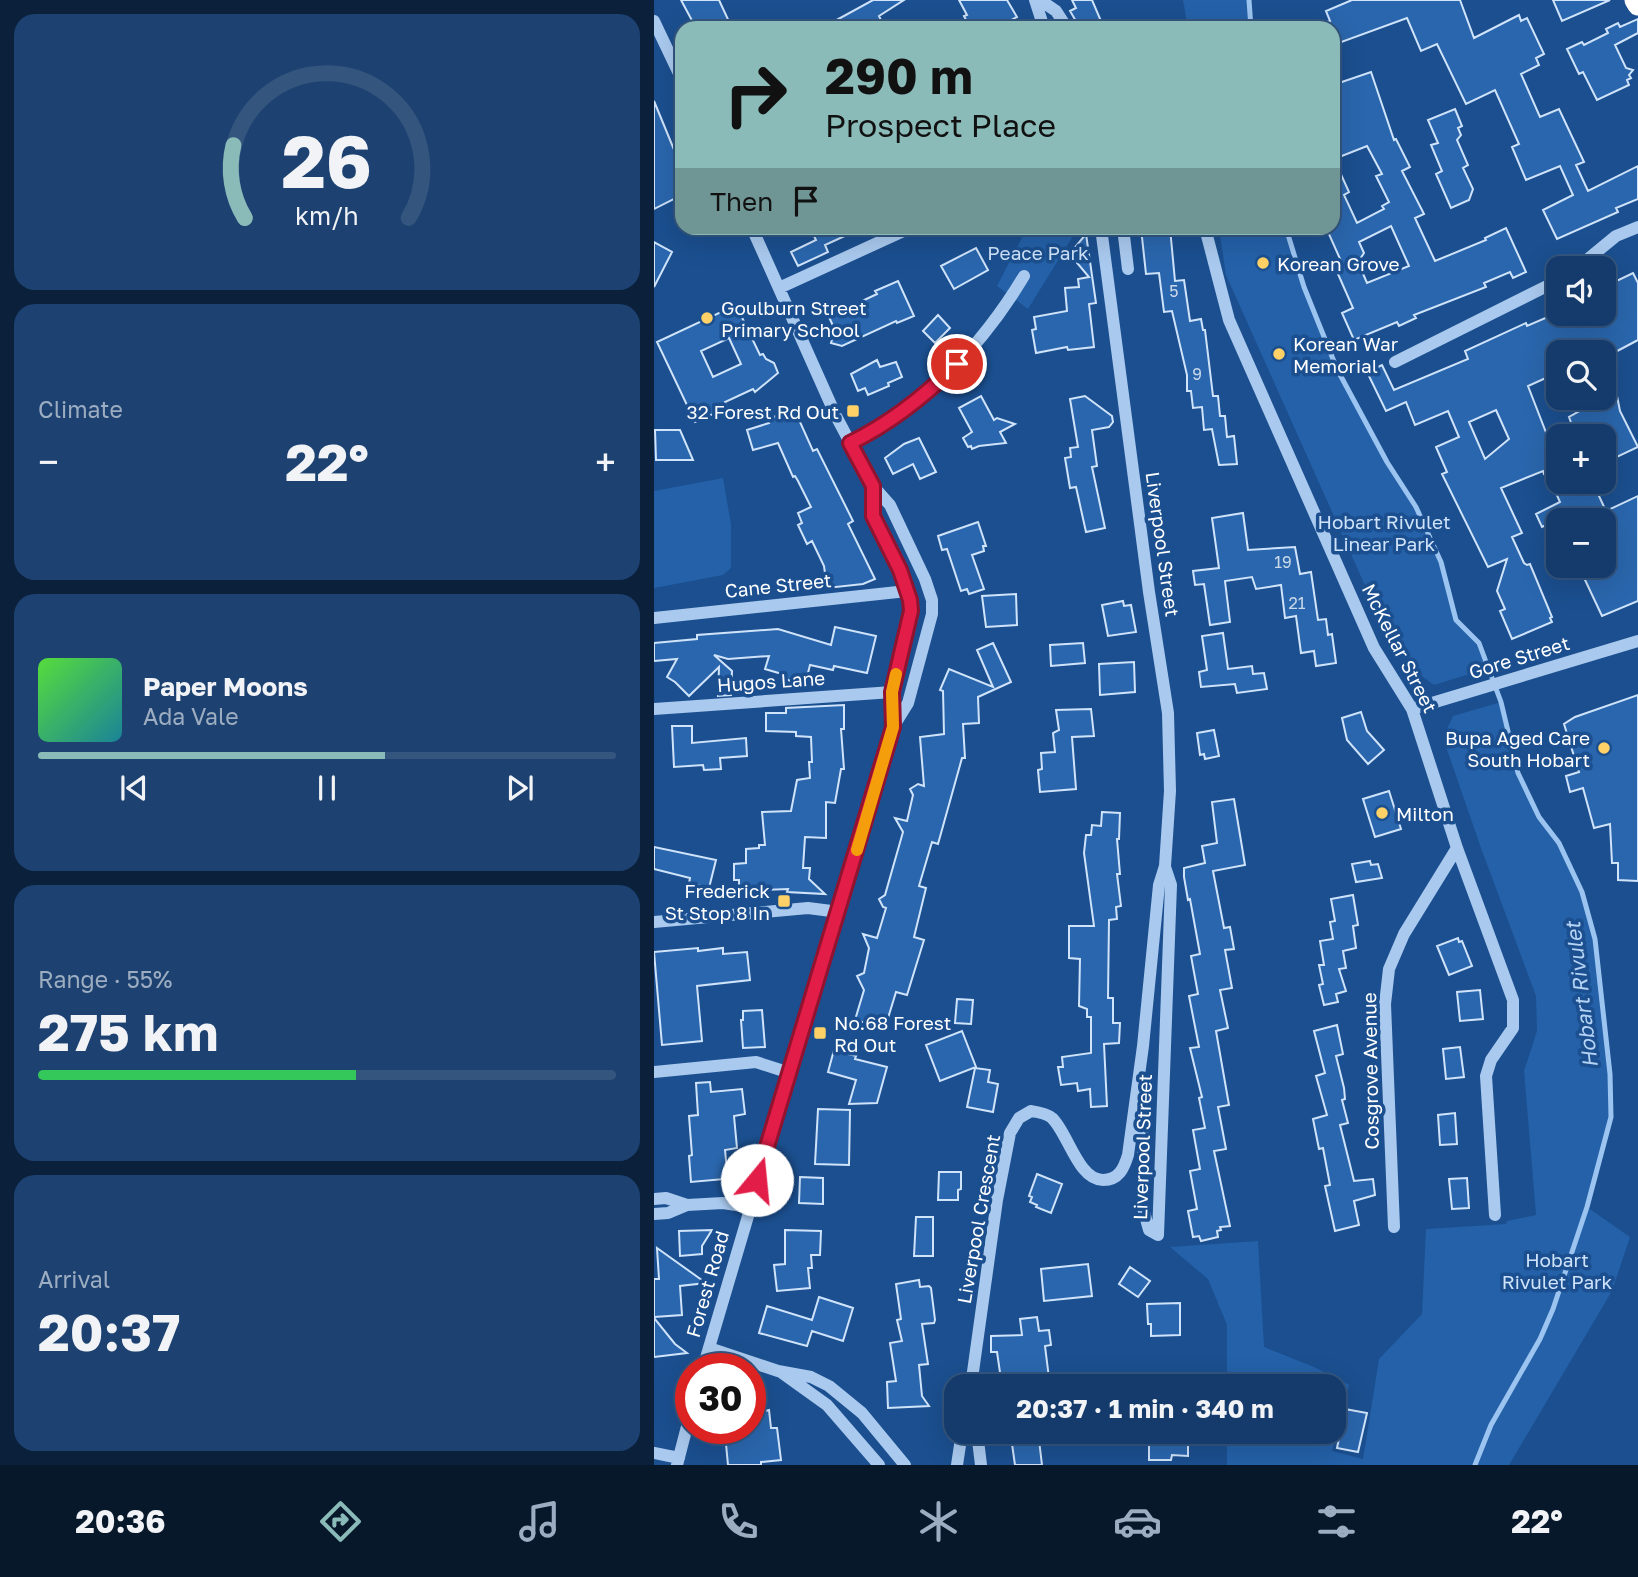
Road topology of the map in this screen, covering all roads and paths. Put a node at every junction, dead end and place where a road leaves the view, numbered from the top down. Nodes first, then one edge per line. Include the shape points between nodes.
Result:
1 (1035, 0) edge
2 (1040, 0) edge
3 (1635, 0) edge
4 (1638, 5) edge
5 (654, 21) edge
6 (1042, 21) edge
7 (1062, 21) edge
8 (675, 65) edge
9 (1638, 227) edge
10 (754, 235) edge
11 (895, 235) edge
12 (1102, 235) edge
13 (1124, 235) edge
14 (1207, 235) edge
15 (1592, 256) edge
16 (1128, 269) dead end
17 (1024, 276) dead end
18 (1546, 286) edge
19 (779, 288) junction
20 (1395, 362) dead end
21 (850, 443) junction
22 (873, 486) junction
23 (907, 591) junction
24 (654, 618) edge
25 (1638, 642) edge
26 (892, 692) junction
27 (654, 709) edge
28 (1412, 709) junction
29 (893, 727) junction
30 (1457, 848) junction
31 (1165, 866) junction
32 (839, 912) junction
33 (654, 922) edge
34 (1143, 1046) junction
35 (654, 1072) edge
36 (790, 1073) junction
37 (1123, 1170) joint
38 (654, 1199) edge
39 (687, 1205) junction
40 (749, 1207) junction
41 (654, 1214) edge
42 (1495, 1216) dead end
43 (1394, 1227) dead end
44 (709, 1348) junction
45 (708, 1353) edge
46 (778, 1371) junction
47 (973, 1374) edge
48 (683, 1444) edge
49 (960, 1444) edge
50 (978, 1444) edge
51 (654, 1453) edge
52 (678, 1462) edge
53 (879, 1465) edge
54 (905, 1465) edge
55 (957, 1465) edge
56 (981, 1465) edge

1 - 6 street
2 - 7 street
3 - 4 highway
5 - 8 street
9 - 15 street via 1616,236
10 - 19 street, Forest Road
11 - 19 street
12 - 31 street, Liverpool Street via 1168,713 1170,791
13 - 16 street
14 - 28 street, McKellar Street via 1229,320 1374,648
17 - 21 street via 1012,297 929,393
18 - 20 street
19 - 21 street, Forest Road
21 - 22 street, Forest Road
22 - 23 street, Forest Road via 873,516
22 - 29 street, Forest Road via 890,505 932,600 908,703
23 - 24 street, Cane Street
23 - 26 street, Forest Road via 911,611
25 - 28 street, Gore Street
26 - 27 street, Hugos Lane
26 - 29 street, Forest Road
28 - 30 street, McKellar Street
29 - 32 street, Forest Road
30 - 42 street, McKellar Street via 1513,1000 1513,1028 1486,1076
30 - 43 street, Cosgrove Avenue via 1404,933 1389,969 1385,1004
31 - 34 street, Liverpool Street via 1159,885
31 - 34 street, Liverpool Street via 1171,885 1158,1235 1149,1230 1143,1208
32 - 33 street via 808,908
32 - 36 street, Forest Road
34 - 37 street, Liverpool Street
35 - 36 street via 756,1062
36 - 40 street, Forest Road
37 - 47 street, Liverpool Crescent via 1110,1180 1096,1180 1085,1171 1052,1118 1031,1111 1019,1118 1010,1133 997,1200
38 - 39 street
39 - 40 street
39 - 41 street
40 - 44 street, Forest Road
44 - 45 street, Forest Road
44 - 46 street
46 - 53 street via 827,1405
46 - 54 street via 830,1386 862,1413
48 - 52 street
49 - 55 street
50 - 56 street
51 - 52 street

